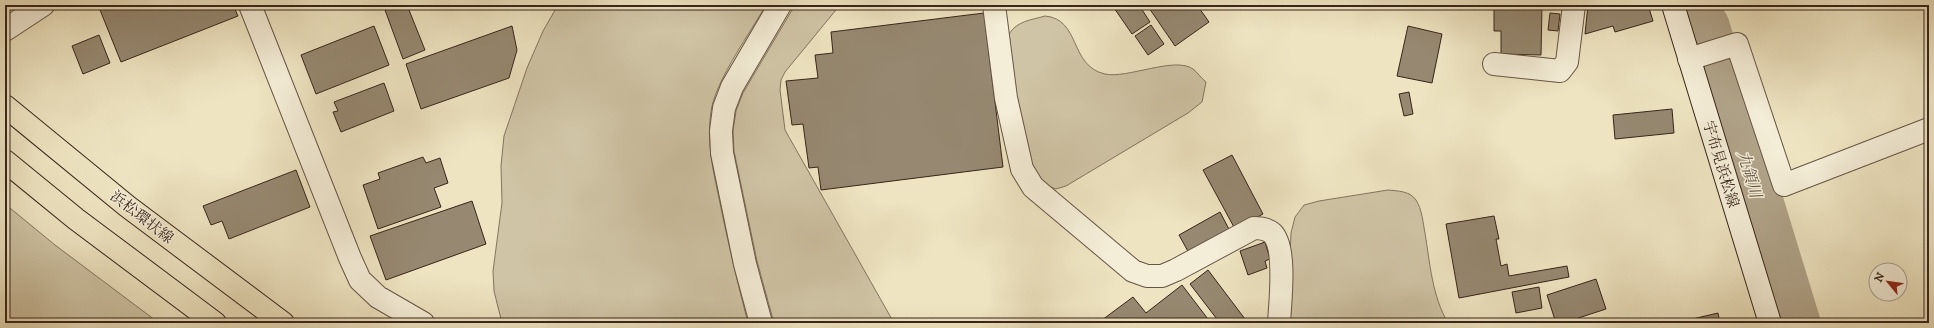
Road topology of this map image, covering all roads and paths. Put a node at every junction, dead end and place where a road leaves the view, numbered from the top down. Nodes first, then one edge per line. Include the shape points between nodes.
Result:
1 (44, 5) edge
2 (250, 5) edge
3 (780, 5) edge
4 (994, 5) edge
5 (1574, 5) edge
6 (1672, 5) edge
7 (5, 30) edge
8 (1707, 54) junction
9 (1494, 64) dead end
10 (5, 106) edge
11 (1929, 129) edge
12 (5, 161) edge
13 (215, 323) edge
14 (283, 323) edge
15 (423, 323) edge
16 (761, 323) edge
17 (1279, 323) edge
18 (1770, 323) edge

1 - 7 street
2 - 15 street via 360,280 378,297
3 - 16 street via 732,87 724,108 721,131 722,153 745,264
4 - 17 street via 1006,98 1022,169 1033,187 1133,271 1147,276 1162,276 1176,270 1254,228 1272,233 1278,243 1282,263
5 - 9 street via 1567,62 1560,71
6 - 8 street, 宇布見浜松線
8 - 11 street via 1737,44 1784,185
8 - 18 street, 宇布見浜松線
10 - 14 main road, 浜松環状線 via 139,215
12 - 13 main road via 76,219

